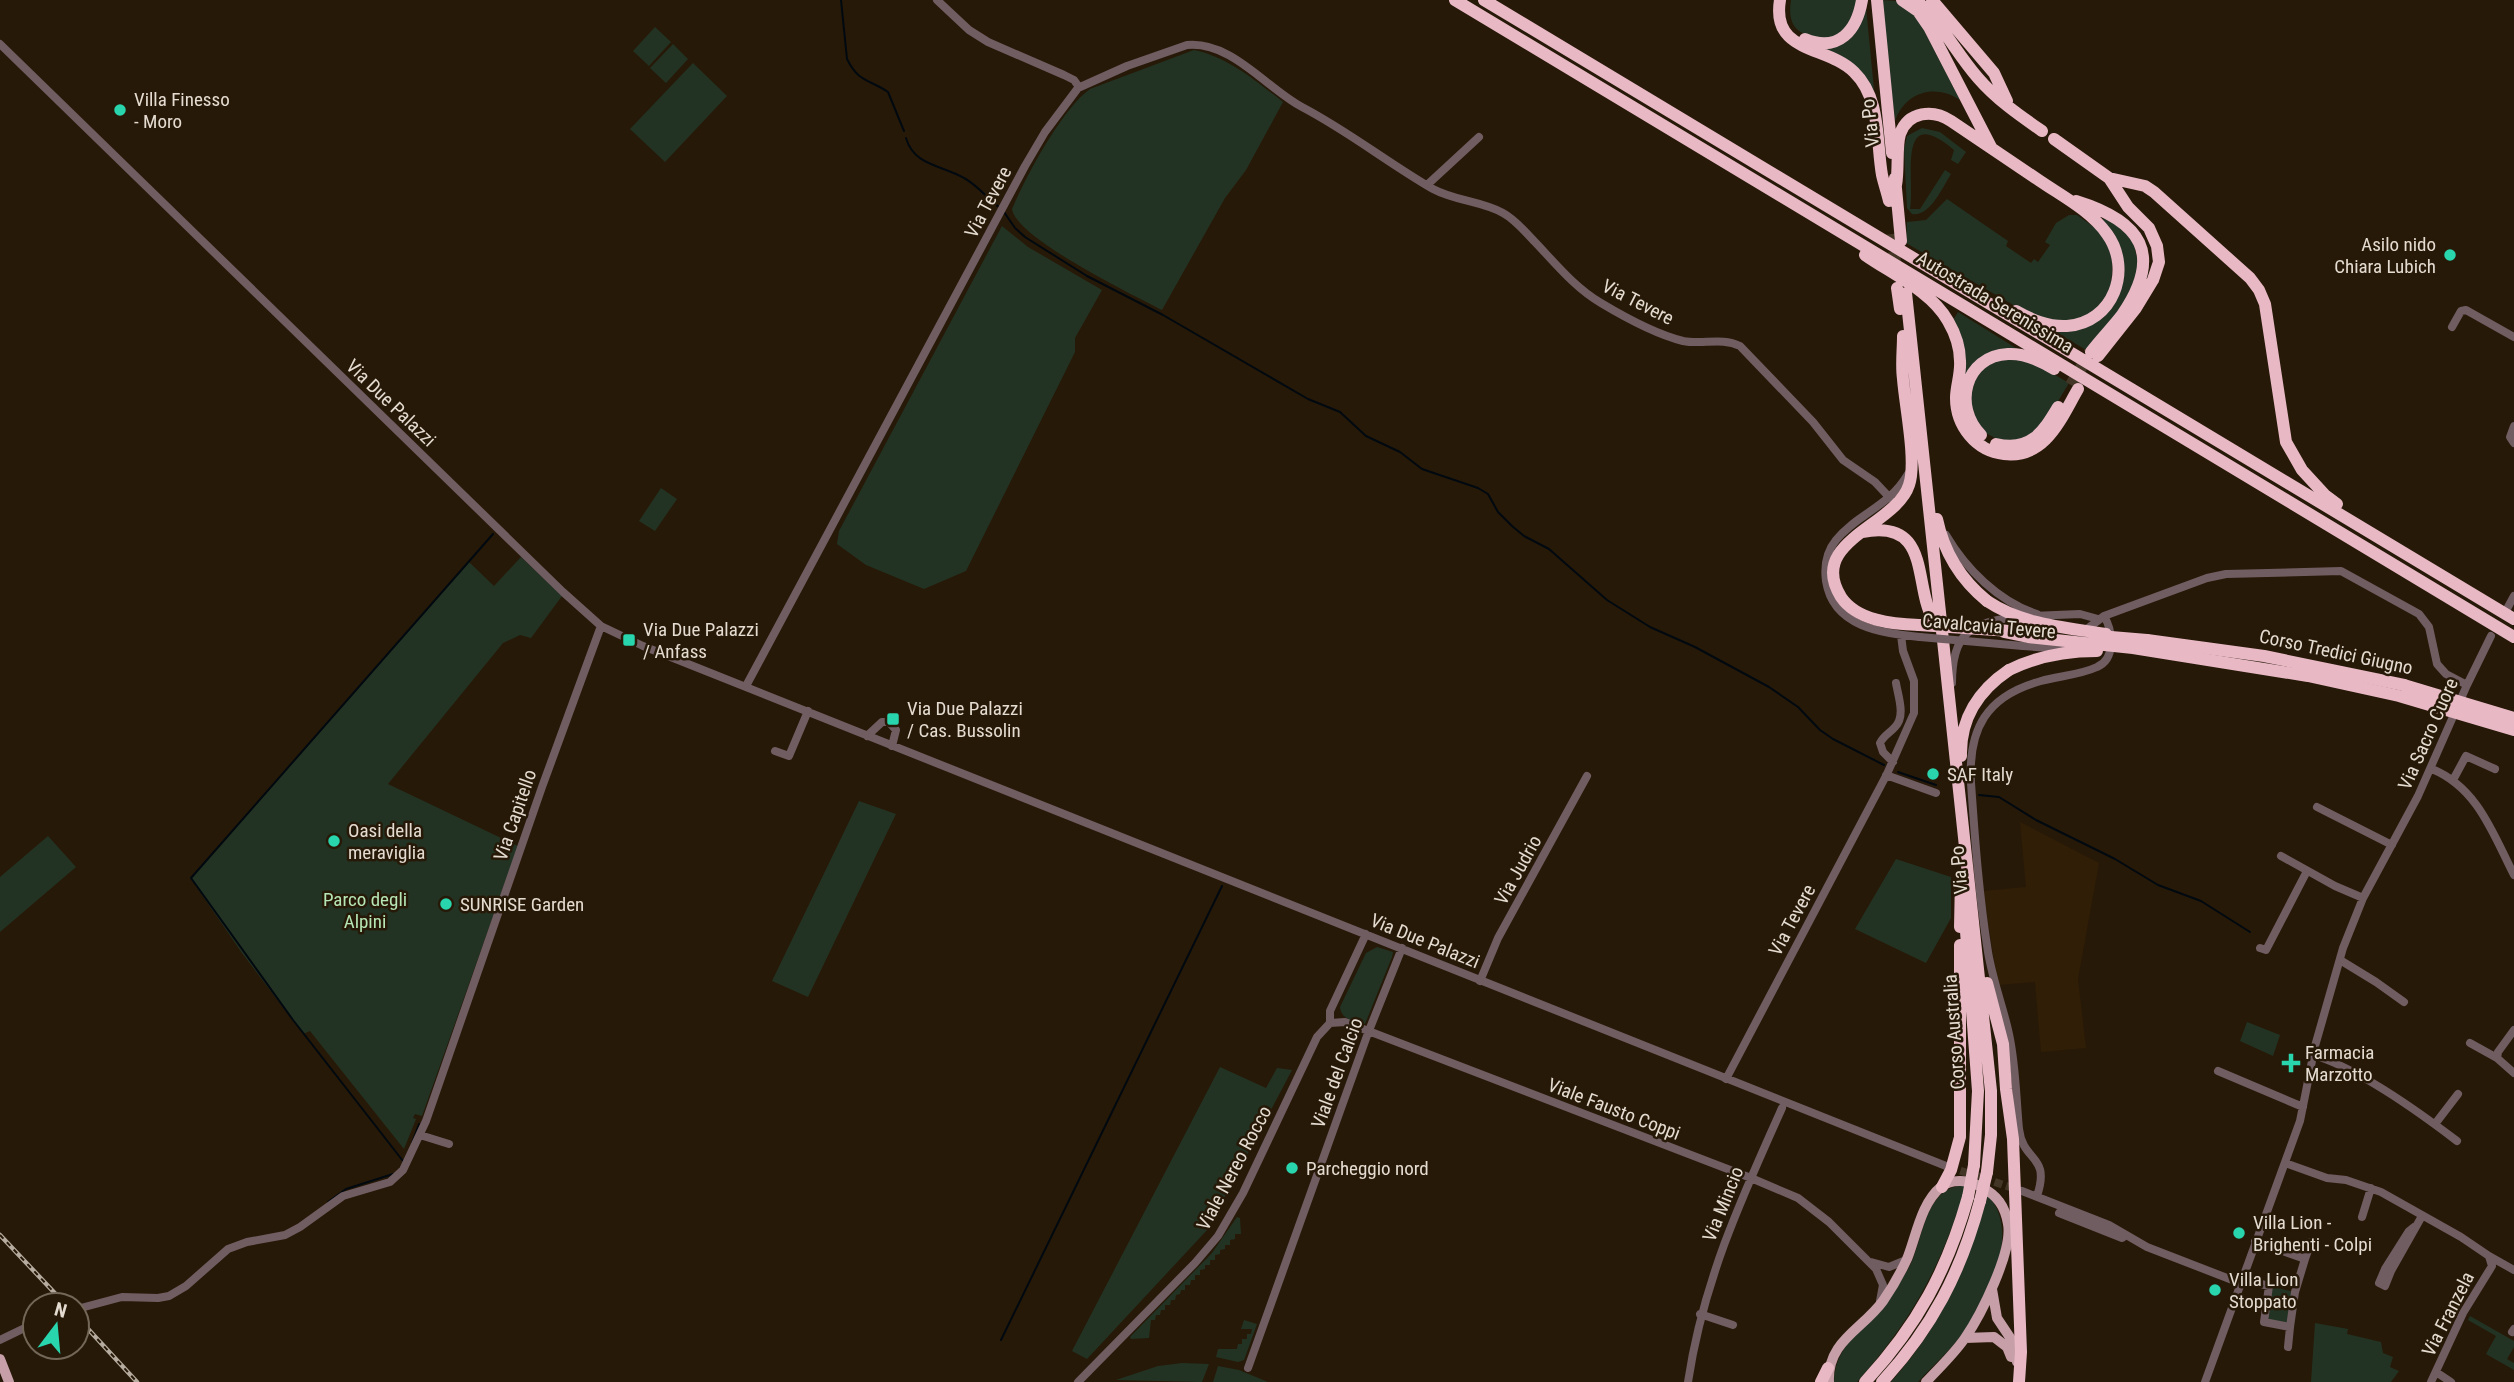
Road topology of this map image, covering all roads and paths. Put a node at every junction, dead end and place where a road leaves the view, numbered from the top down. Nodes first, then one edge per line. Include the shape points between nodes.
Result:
1 (937, 0) edge
2 (1455, 0) edge
3 (1484, 0) edge
4 (1780, 0) edge
5 (1788, 0) edge
6 (1862, 0) edge
7 (1869, 0) edge
8 (1877, 0) edge
9 (1902, 0) edge
10 (1916, 0) edge
11 (1932, 0) edge
12 (0, 44) edge
13 (1079, 87) junction
14 (2012, 110) junction
15 (2042, 131) dead end
16 (1479, 137) dead end
17 (2054, 139) dead end
18 (1992, 149) junction
19 (1747, 176) junction
20 (2109, 178) junction
21 (1427, 185) junction
22 (1896, 185) junction
23 (2065, 198) junction
24 (1889, 201) junction
25 (1962, 287) junction
26 (2452, 327) dead end
27 (1903, 336) junction
28 (2514, 337) edge
29 (2514, 426) edge
30 (2172, 431) junction
31 (1922, 443) junction
32 (2514, 443) edge
33 (1911, 468) junction
34 (1890, 498) junction
35 (1937, 517) junction
36 (1858, 533) junction
37 (2393, 547) junction
38 (2044, 616) junction
39 (2101, 618) junction
40 (2514, 619) edge
41 (601, 626) junction
42 (1919, 631) junction
43 (2004, 632) junction
44 (1901, 635) junction
45 (2491, 636) dead end
46 (2514, 637) edge
47 (2147, 640) junction
48 (1936, 642) dead end
49 (2195, 657) junction
50 (1896, 682) dead end
51 (2467, 685) junction
52 (746, 686) junction
53 (807, 711) junction
54 (1950, 711) junction
55 (2514, 718) edge
56 (2514, 730) edge
57 (867, 736) junction
58 (892, 746) junction
59 (775, 751) dead end
60 (1893, 762) junction
61 (2432, 769) junction
62 (2495, 769) dead end
63 (1886, 775) junction
64 (1587, 776) dead end
65 (2453, 780) junction
66 (1936, 793) dead end
67 (2317, 807) dead end
68 (1964, 837) junction
69 (2392, 845) junction
70 (2281, 856) dead end
71 (2513, 869) edge
72 (2307, 871) junction
73 (1961, 878) junction
74 (2363, 898) junction
75 (1972, 910) junction
76 (1366, 934) junction
77 (1402, 948) junction
78 (2260, 948) dead end
79 (2340, 960) junction
80 (1480, 981) junction
81 (2404, 1002) dead end
82 (1330, 1023) junction
83 (2514, 1030) edge
84 (1368, 1033) junction
85 (2470, 1043) dead end
86 (2313, 1055) junction
87 (2497, 1058) junction
88 (2218, 1071) dead end
89 (2514, 1073) edge
90 (1726, 1079) junction
91 (2006, 1089) junction
92 (2458, 1094) dead end
93 (2303, 1107) junction
94 (1782, 1108) dead end
95 (2435, 1124) junction
96 (420, 1135) junction
97 (2457, 1140) dead end
98 (449, 1144) dead end
99 (2285, 1163) junction
100 (1946, 1166) tunnel mouth
101 (1751, 1178) junction
102 (1942, 1186) junction
103 (2371, 1188) junction
104 (2022, 1191) tunnel mouth
105 (2037, 1196) junction
106 (1974, 1199) junction
107 (2059, 1213) dead end
108 (2422, 1216) junction
109 (2362, 1217) dead end
110 (2416, 1225) junction
111 (2009, 1226) junction
112 (2126, 1236) junction
113 (2255, 1241) junction
114 (2311, 1242) dead end
115 (2490, 1256) junction
116 (2305, 1259) junction
117 (1868, 1260) junction
118 (1906, 1260) junction
119 (2514, 1270) edge
120 (2241, 1281) junction
121 (1992, 1288) junction
122 (91, 1305) edge
123 (1879, 1306) junction
124 (1700, 1314) junction
125 (1733, 1325) dead end
126 (2290, 1327) junction
127 (21, 1330) edge
128 (1965, 1338) junction
129 (0, 1340) edge
130 (2288, 1346) dead end
131 (0, 1359) edge
132 (1248, 1368) dead end
133 (1828, 1368) junction
134 (2436, 1372) junction
135 (9, 1382) edge
136 (1077, 1382) edge
137 (1688, 1382) edge
138 (1821, 1382) edge
139 (1829, 1382) edge
140 (1865, 1382) edge
141 (1882, 1382) edge
142 (1926, 1382) edge
143 (2018, 1382) edge
144 (2205, 1382) edge
145 (2431, 1382) edge
146 (2451, 1382) edge

1 - 13 street via 988,42 1064,75
2 - 19 highway, Autostrada Serenissima
3 - 25 highway, Autostrada Serenissima
4 - 24 highway via 1780,22 1790,38 1844,63 1865,85 1875,116
5 - 6 highway via 1787,16 1795,32 1818,43 1847,35 1856,24
7 - 24 highway, Via Po
8 - 22 highway, Via Po
9 - 18 highway via 1929,27
10 - 14 highway via 1978,78
11 - 14 highway via 1994,73
12 - 41 street, Via Due Palazzi
13 - 21 street, Via Tevere via 1187,45 1206,47 1245,66 1297,105
13 - 52 street, Via Tevere via 1025,166
14 - 15 highway
16 - 21 street
17 - 20 highway
18 - 22 highway via 1946,117 1917,115 1901,132
18 - 23 highway
19 - 30 highway, Autostrada Serenissima
19 - 30 highway via 1941,311 1953,331 1960,358 1959,418 1971,438 1984,447 2011,454 2038,447 2052,434 2075,387 2041,434 2027,442 2000,445 1982,437 1968,417 1965,389 1976,368 2007,354 2044,363 2117,407
20 - 23 highway via 2149,228 2159,262 2136,308 2094,354 2126,307 2145,260 2133,233 2118,219
20 - 37 highway via 2154,192 2250,278 2264,304 2283,427 2292,455 2325,495
21 - 34 street, Via Tevere via 1503,213 1601,303 1684,341 1720,340 1740,346 1843,460
22 - 24 highway, Via Po via 1897,238
23 - 25 highway via 2103,229 2118,260 2116,287 2100,313 2080,324 2045,323
25 - 37 highway, Autostrada Serenissima
26 - 28 street via 2466,310
27 - 31 highway, Via Po via 1902,291
27 - 33 highway
27 - 36 highway, Via Po via 1933,619 1921,567 1909,545 1885,531
29 - 32 street via 2510,436
30 - 46 highway, Autostrada Serenissima
31 - 35 highway
31 - 54 highway, Via Po
33 - 34 street
33 - 36 highway via 1910,483 1900,501
34 - 44 street via 1835,542 1825,574 1833,602 1843,615 1871,630
35 - 38 street via 1966,564 2007,600
35 - 47 highway, bridge via 1954,566 1987,601 2009,614
36 - 42 highway via 1842,548 1835,566 1843,600 1866,616
37 - 40 highway, Autostrada Serenissima
38 - 39 street
38 - 54 street via 1988,621 1967,632 1955,656
39 - 42 street, Cavalcavia Tevere, bridge via 2066,648
39 - 51 street via 2226,574 2341,570 2419,614 2429,627 2437,664
39 - 105 street, Via Po via 2110,626 2108,660 2014,690 1984,717 1971,748 1979,891 1994,987 2009,1032 2020,1134 2042,1174
41 - 52 street, Via Due Palazzi
41 - 96 street, Via Capitello
42 - 43 highway, bridge
42 - 44 street, Cavalcavia Tevere
43 - 47 highway, bridge
43 - 49 highway, bridge
44 - 60 street, Via Tevere via 1916,697
45 - 51 street, Via Sacro Cuore
47 - 55 highway, Corso Tredici Giugno, bridge via 2354,673
48 - 73 highway, Via Po
49 - 56 highway, Corso Tredici Giugno, bridge via 2353,685
49 - 68 highway, bridge via 2081,651 2036,659 2009,670 1988,686 1963,732
50 - 60 street via 1901,717 1880,743
51 - 61 street, Via Sacro Cuore
52 - 53 street, Via Due Palazzi
53 - 57 street, Via Due Palazzi
53 - 59 street via 789,757
54 - 68 highway, Via Po
57 - 58 street, Via Due Palazzi
57 - 58 street via 882,722 889,722 896,730
58 - 76 street, Via Due Palazzi
60 - 63 street, Via Tevere
61 - 65 street
61 - 69 street, Via Sacro Cuore
62 - 65 street via 2466,757
63 - 66 street
63 - 90 street, Via Tevere
64 - 80 street, Via Judrio
65 - 71 street via 2482,809
67 - 69 street
68 - 75 highway, Via Po
69 - 74 street, Via Sacro Cuore
70 - 72 street
72 - 74 street
72 - 78 street via 2266,950
73 - 102 highway via 1960,1137
73 - 106 highway, Corso Australia, bridge via 1978,1079
74 - 79 street, Via Sacro Cuore
75 - 91 highway via 2003,1044
75 - 106 highway, Corso Australia, bridge via 1991,1091 1987,1172
76 - 77 street, Via Due Palazzi
76 - 82 street, Viale Nereo Rocco via 1330,1011
77 - 80 street, Via Due Palazzi
77 - 84 street, Viale del Calcio
79 - 81 street
79 - 86 street, Via Sacro Cuore
80 - 90 street, Via Due Palazzi
82 - 84 street, Viale Fausto Coppi via 1345,1022
82 - 136 street, Viale Nereo Rocco via 1317,1037 1219,1236
83 - 87 street
84 - 101 street, Viale Fausto Coppi
84 - 132 street, Viale del Calcio
85 - 87 street
86 - 93 street, Via Sacro Cuore
86 - 95 street via 2338,1064
87 - 89 street
88 - 93 street
90 - 100 street, Via Due Palazzi
91 - 111 highway
91 - 143 highway via 2018,1235
92 - 95 street
93 - 99 street, Via Sacro Cuore
94 - 101 street, Via Mincio
95 - 97 street
96 - 98 street
96 - 122 street, Via Capitello via 403,1170 390,1182 344,1196 285,1234 228,1249 174,1294 122,1297
99 - 103 street, Via Franzela
99 - 113 street, Via Sacro Cuore
101 - 117 street, Viale Fausto Coppi via 1812,1207
101 - 124 street, Via Mincio
102 - 111 main road via 1963,1181 1991,1192 2000,1201
102 - 118 main road via 1926,1207
103 - 108 street, Via Franzela
103 - 109 street
104 - 105 street
105 - 112 street
106 - 140 highway, Corso Australia via 1932,1292 1905,1335
106 - 141 highway, Corso Australia via 1958,1270 1936,1312
107 - 112 street
108 - 110 street
108 - 115 street, Via Franzela
110 - 110 street via 2409,1231 2379,1283 2385,1286
111 - 121 main road
112 - 120 street
113 - 116 street
113 - 120 street, Via Sacro Cuore
114 - 116 street
115 - 119 street
115 - 134 street, Via Franzela via 2491,1266
116 - 126 street
117 - 118 street via 1889,1267
117 - 123 street via 1883,1285
118 - 123 main road
120 - 126 street via 2269,1286 2264,1322
120 - 144 street, Via Sacro Cuore
121 - 128 main road
121 - 143 main road via 1997,1318 2014,1346
123 - 133 main road via 1836,1350
124 - 125 street
124 - 137 street, Via Mincio
126 - 130 street
127 - 129 street
128 - 142 main road
128 - 143 main road via 1994,1336 2001,1340
131 - 135 main road
133 - 138 highway
133 - 139 main road
134 - 145 street, Via Franzela
134 - 146 street

